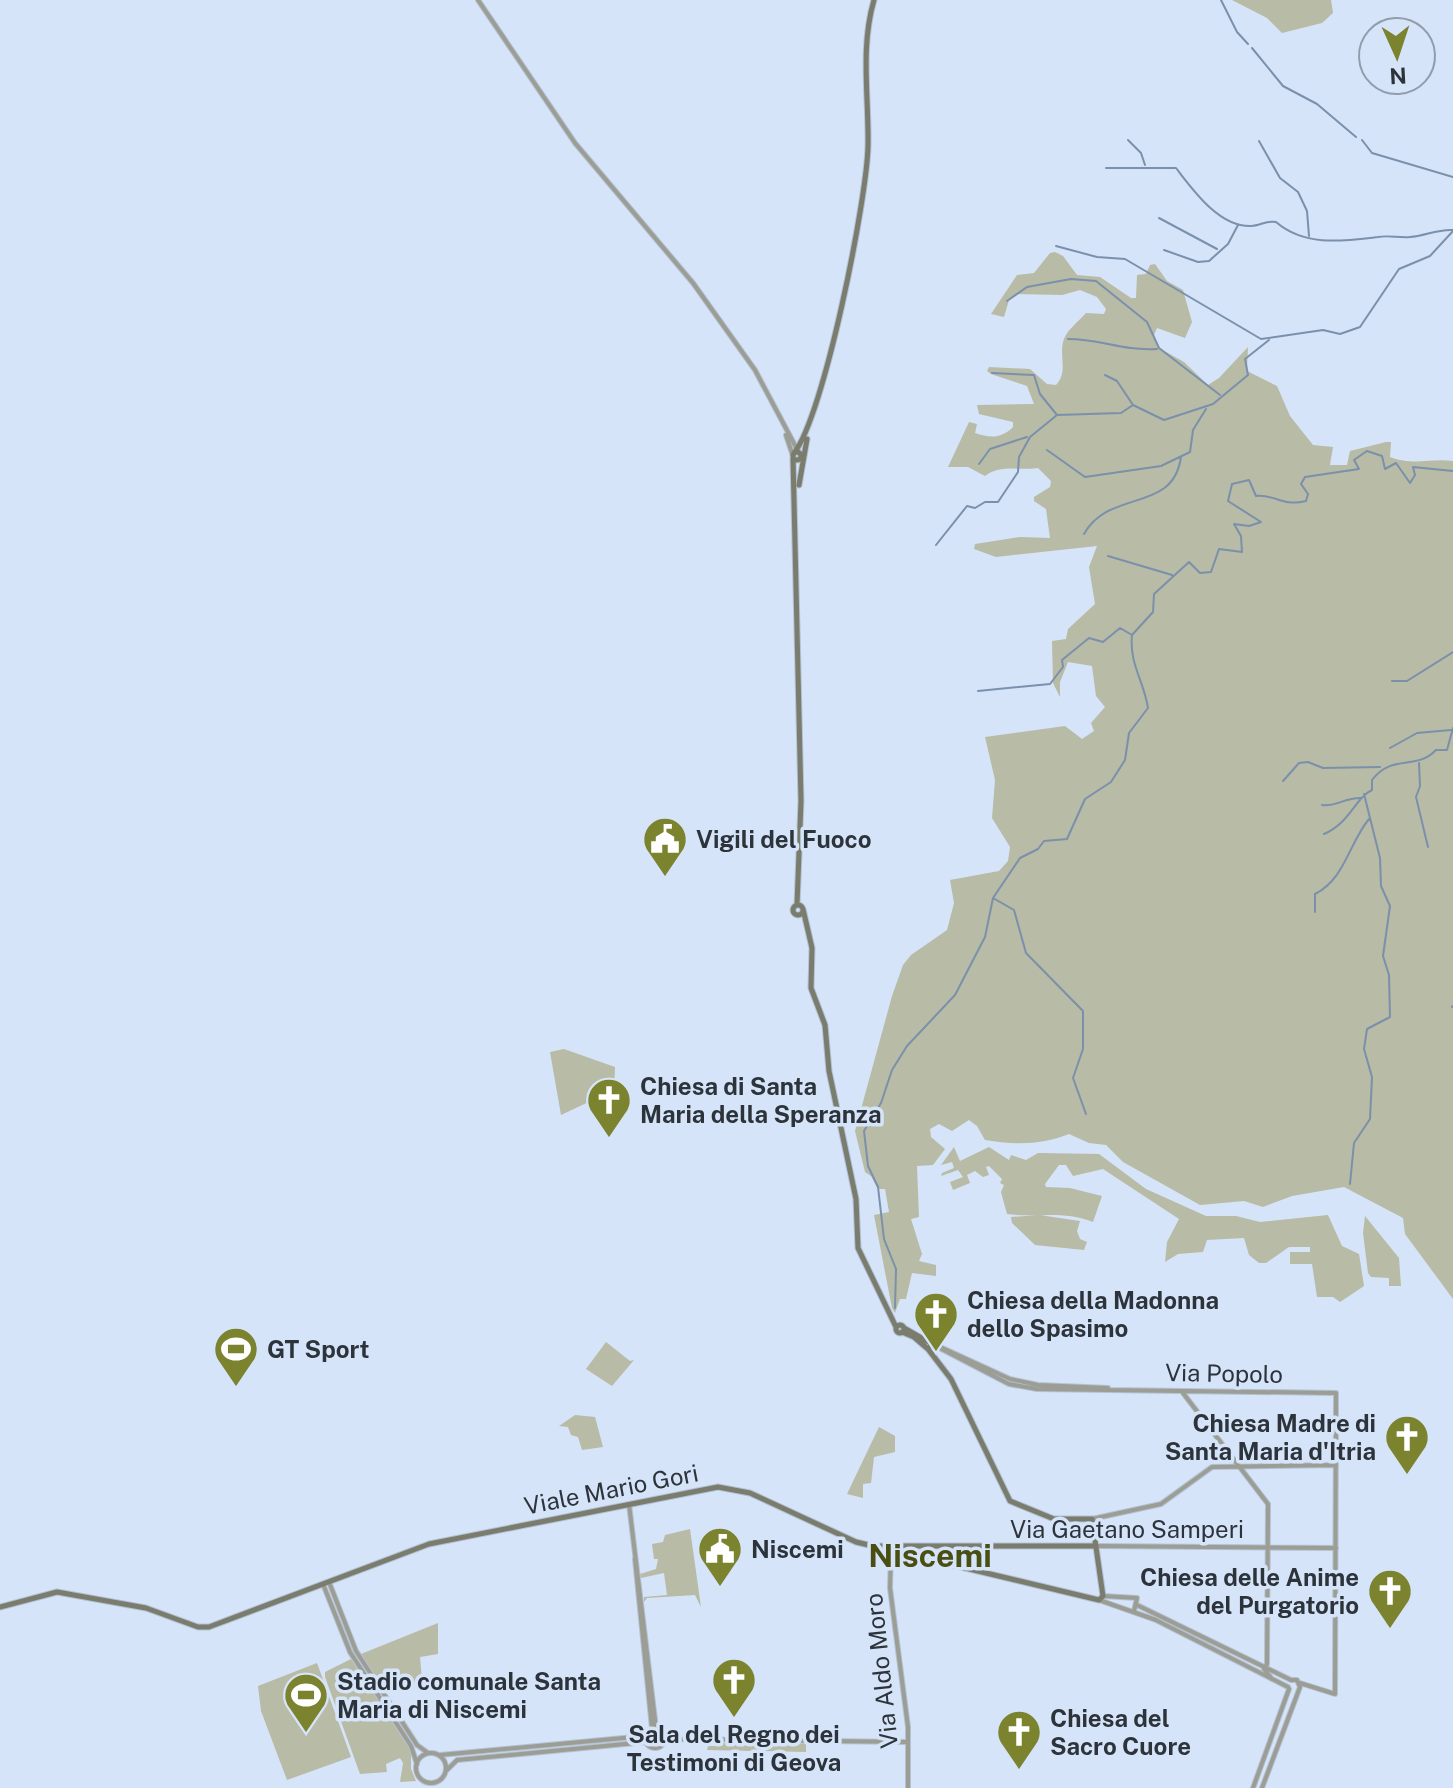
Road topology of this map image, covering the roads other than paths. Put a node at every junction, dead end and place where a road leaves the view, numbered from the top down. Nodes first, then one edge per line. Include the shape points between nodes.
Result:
1 (478, 0) edge
2 (874, 0) edge
3 (785, 429) junction
4 (797, 454) junction
5 (801, 908) junction
6 (810, 938) junction
7 (930, 1347) junction
8 (1186, 1393) junction
9 (1336, 1465) junction
10 (1240, 1466) junction
11 (629, 1504) junction
12 (1092, 1519) junction
13 (870, 1546) junction
14 (1096, 1546) junction
15 (1268, 1547) junction
16 (1336, 1548) junction
17 (900, 1549) junction
18 (891, 1551) junction
19 (326, 1583) junction
20 (1101, 1598) junction
21 (1137, 1605) junction
22 (0, 1607) edge
23 (1134, 1611) junction
24 (1266, 1666) junction
25 (1272, 1679) junction
26 (1291, 1680) junction
27 (1300, 1683) junction
28 (1289, 1688) junction
29 (1315, 1690) junction
30 (1297, 1691) junction
31 (654, 1728) junction
32 (645, 1739) junction
33 (665, 1739) junction
34 (908, 1742) junction
35 (428, 1753) junction
36 (440, 1755) junction
37 (417, 1764) junction
38 (447, 1770) junction
39 (440, 1781) junction
40 (426, 1782) junction
41 (430, 1788) edge
42 (437, 1788) edge
43 (908, 1788) edge
44 (1253, 1788) edge
45 (1262, 1788) edge

1 - 3 street via 575,143 721,322 755,370
2 - 4 main road via 866,47 868,149 852,252 808,431
3 - 4 street
3 - 4 street
4 - 5 main road
5 - 6 main road
5 - 6 main road via 797,915
6 - 7 main road via 811,988 825,1025 829,1071 856,1199 857,1243 900,1328
7 - 8 street, Via Popolo via 1038,1385
7 - 12 main road via 1010,1501 1054,1519
8 - 9 street, Via Popolo via 1336,1393
8 - 10 street
9 - 10 street
9 - 16 street
10 - 12 street via 1212,1467 1161,1504
10 - 15 street via 1268,1504
11 - 13 main road, Viale Mario Gori via 704,1488 732,1488
11 - 19 main road, Viale Mario Gori via 429,1544
11 - 31 street
12 - 14 main road
13 - 17 main road, Via Gaetano Samperi
13 - 18 main road, Viale Mario Gori
14 - 15 street, Via Gaetano Samperi
14 - 17 main road, Via Gaetano Samperi
14 - 20 main road
15 - 16 street, Via Gaetano Samperi
15 - 24 street
16 - 29 street via 1335,1694
17 - 18 main road, Viale Mario Gori
17 - 20 main road, Viale Mario Gori
18 - 34 street, Via Aldo Moro via 890,1588
19 - 22 main road, Viale Mario Gori via 209,1627 146,1608 57,1592
19 - 35 street via 356,1651 417,1745
19 - 37 street via 350,1652 411,1746
20 - 21 street via 1137,1598
20 - 23 street, Viale Mario Gori
21 - 23 street
21 - 24 street
23 - 25 street, Viale Mario Gori
24 - 25 street
24 - 26 street
25 - 28 street, Viale Mario Gori
26 - 27 street
26 - 28 street
27 - 29 street
27 - 30 street
28 - 30 street, Viale Mario Gori
28 - 44 street
29 - 30 street, Viale Mario Gori
30 - 45 street
31 - 32 street
31 - 33 street
32 - 33 street via 656,1748
32 - 36 street
32 - 38 street via 457,1760
33 - 34 street
34 - 43 street, Via Aldo Moro
35 - 36 street
35 - 37 street
36 - 38 street
37 - 40 street via 417,1773
38 - 39 street
39 - 40 street
39 - 42 street
40 - 41 street

